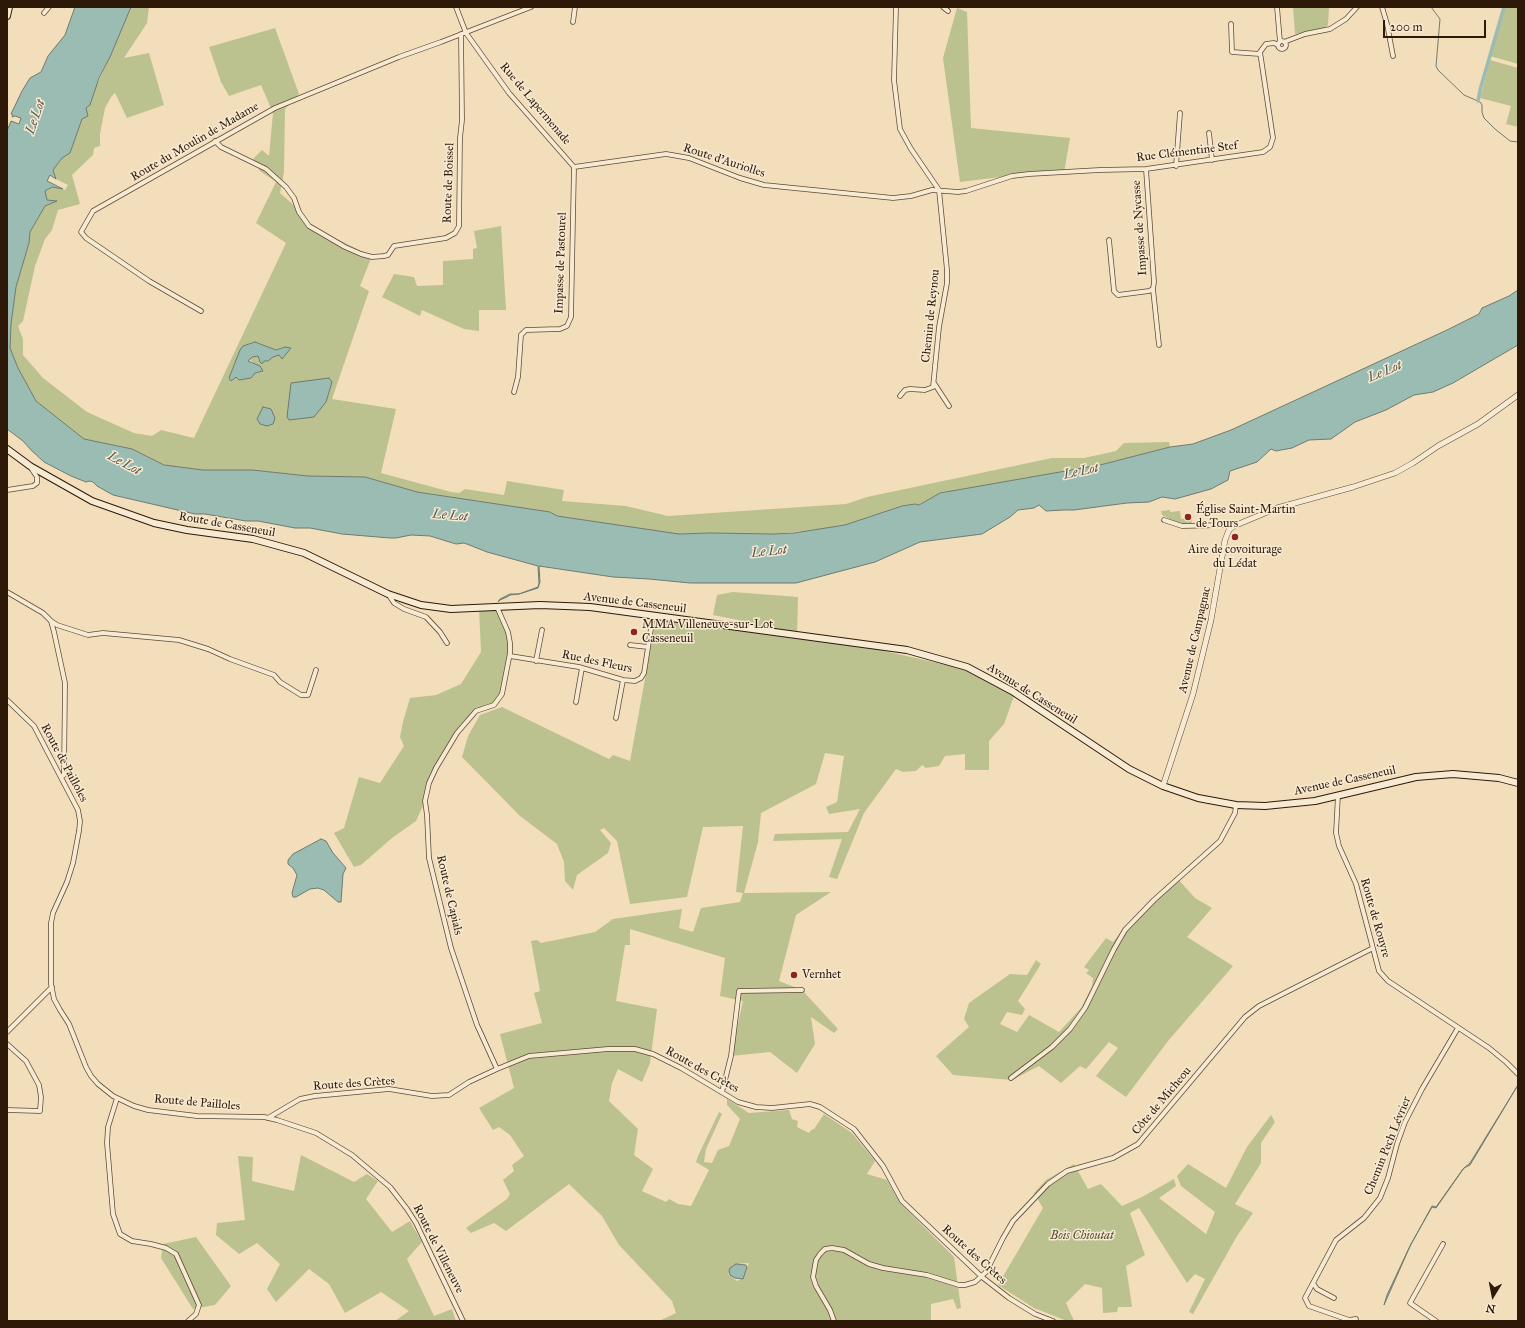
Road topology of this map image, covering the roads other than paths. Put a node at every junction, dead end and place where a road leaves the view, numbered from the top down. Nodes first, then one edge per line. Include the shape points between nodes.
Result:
1 (8, 7) edge
2 (49, 7) edge
3 (456, 7) edge
4 (530, 7) edge
5 (575, 7) edge
6 (896, 7) edge
7 (943, 7) edge
8 (1277, 7) edge
9 (1357, 7) edge
10 (1382, 7) edge
11 (522, 9) edge
12 (948, 11) dead end
13 (44, 13) dead end
14 (7, 16) edge
15 (574, 22) dead end
16 (1231, 24) dead end
17 (464, 34) junction
18 (1281, 43) junction
19 (1260, 54) junction
20 (1394, 56) dead end
21 (1180, 113) dead end
22 (1209, 133) dead end
23 (215, 141) junction
24 (1212, 160) junction
25 (1176, 166) junction
26 (574, 167) junction
27 (1146, 169) junction
28 (939, 190) junction
29 (1109, 240) dead end
30 (1153, 289) junction
31 (201, 311) dead end
32 (1159, 345) dead end
33 (934, 383) junction
34 (514, 392) dead end
35 (1518, 395) edge
36 (900, 396) dead end
37 (949, 406) dead end
38 (7, 449) edge
39 (30, 466) junction
40 (7, 490) edge
41 (1164, 520) dead end
42 (1234, 526) junction
43 (7, 592) edge
44 (388, 594) junction
45 (497, 607) junction
46 (653, 616) junction
47 (51, 621) junction
48 (542, 630) dead end
49 (447, 643) dead end
50 (630, 645) dead end
51 (648, 647) junction
52 (510, 656) junction
53 (536, 661) junction
54 (582, 668) junction
55 (316, 670) dead end
56 (623, 680) junction
57 (7, 700) edge
58 (576, 702) dead end
59 (616, 718) dead end
60 (61, 777) junction
61 (1518, 783) edge
62 (1163, 786) junction
63 (1338, 795) junction
64 (1236, 805) junction
65 (1373, 948) junction
66 (52, 987) junction
67 (802, 990) dead end
68 (1458, 1028) junction
69 (7, 1032) edge
70 (7, 1044) edge
71 (497, 1068) junction
72 (1518, 1074) edge
73 (1011, 1078) dead end
74 (722, 1092) junction
75 (117, 1098) junction
76 (7, 1110) edge
77 (268, 1118) junction
78 (1443, 1244) dead end
79 (982, 1277) junction
80 (1314, 1283) junction
81 (1334, 1298) dead end
82 (1356, 1319) dead end
83 (188, 1321) edge
84 (463, 1321) edge
85 (834, 1321) edge
86 (1053, 1321) edge
87 (1436, 1321) edge

1 - 14 main road
2 - 13 street
3 - 17 street
4 - 11 street
5 - 15 street
6 - 28 street, Chemin de Reynou via 894,80 900,129
7 - 12 street
8 - 18 street
9 - 18 street via 1330,29 1305,34
10 - 20 street
11 - 17 street
16 - 19 street via 1232,52
17 - 23 street, Route du Moulin de Madame via 399,56 275,108
17 - 23 street, Route de Boissel via 459,226 455,233 446,238 394,246 388,255 384,256 372,257 361,254 309,226 286,187 266,169 221,147
17 - 26 street, Rue de Lapermenade via 509,93
18 - 19 street via 1266,44
19 - 24 street, Rue Clémentine Stef via 1272,143 1268,150 1263,152
21 - 25 street
22 - 24 street
23 - 31 street, Route du Moulin de Madame via 93,211 82,232 86,238 148,281
24 - 25 street, Rue Clémentine Stef
25 - 27 street, Rue Clémentine Stef
26 - 28 street, Route d'Auriolles via 666,154 689,158 764,185 893,198
26 - 34 street, Impasse de Pastourel via 571,317 567,326 560,329 526,330 521,335 518,377
27 - 28 street, Rue Clémentine Stef via 1029,174 1012,176 966,191
27 - 30 street, Impasse de Nycasse
28 - 33 street, Chemin de Reynou via 947,283 939,327
29 - 30 street, Impasse de Nycasse via 1114,291 1118,295 1149,292
30 - 32 street
33 - 36 street via 930,389 905,390
33 - 37 street
35 - 42 street via 1478,424 1395,473 1278,508
38 - 39 main road, Route de Casseneuil
39 - 40 street via 38,483 34,486
39 - 44 main road, Route de Casseneuil via 92,501 154,523 253,539 304,553
41 - 42 street via 1182,526
42 - 62 street, Avenue de Campagnac via 1229,530 1225,540 1211,620 1193,694
43 - 47 street via 43,612
44 - 45 main road, Route de Casseneuil via 422,605 451,609
44 - 49 street via 394,604 426,617
45 - 46 main road, Avenue de Casseneuil via 588,607
45 - 52 street, Route de Capials via 508,632
46 - 51 street, Rue des Fleurs
46 - 62 main road, Avenue de Casseneuil via 907,650 967,667 1012,691 1129,769
47 - 55 street via 88,635 103,633 178,640 274,675 280,682 301,695 308,694
47 - 60 street via 65,683 64,775
48 - 53 street
50 - 51 street
51 - 56 street, Rue des Fleurs via 641,678 635,681
52 - 53 street, Rue des Fleurs
52 - 71 street, Route de Capials via 502,694 494,705 476,711 457,733 436,768 425,801 428,815 428,858 451,948 477,1025
53 - 54 street, Rue des Fleurs
54 - 56 street, Rue des Fleurs
54 - 58 street
56 - 59 street
57 - 60 street, Route de Pailloles via 34,726
60 - 66 street, Route de Pailloles via 78,810 80,820 73,863 51,923
61 - 63 main road, Avenue de Casseneuil via 1499,778 1453,774 1416,777
62 - 64 main road, Avenue de Casseneuil via 1198,798
63 - 64 main road, Avenue de Casseneuil via 1315,801 1264,806
63 - 65 street, Route de Rouyre via 1336,833 1356,884
64 - 73 street via 1235,813 1220,840 1125,930 1085,1008 1070,1029 1052,1047
65 - 68 street, Route de Rouyre via 1380,971 1388,981
65 - 79 street, Côte de Micheou via 1259,1006 1245,1017 1138,1144 1113,1158 1067,1171 1048,1184 1013,1221
66 - 69 street
66 - 75 street, Route de Pailloles via 54,999 69,1024 90,1076
67 - 74 street via 739,991 731,1056
68 - 72 street, Route de Rouyre via 1489,1048
68 - 80 street, Chemin Pech Lévrier via 1406,1122 1396,1144 1380,1198 1364,1218 1336,1240
70 - 76 street via 26,1061 39,1085 41,1097 40,1112
71 - 74 street, Route des Crètes via 529,1056 635,1049 681,1068
71 - 77 street, Route des Crètes via 449,1095 432,1096 389,1089 315,1096 300,1099
74 - 79 street, Route des Crètes via 738,1102 756,1107 815,1105 854,1129 883,1166 902,1201
75 - 77 street, Route de Pailloles via 148,1110 197,1116
75 - 83 street via 108,1126 107,1143 113,1214 120,1234 132,1241 166,1248 176,1254 198,1305 196,1314
77 - 84 street, Route de Villeneuve via 316,1133 352,1155 390,1187 416,1223
78 - 87 street via 1410,1303
79 - 85 street via 971,1283 959,1285 927,1275 876,1267 840,1249 825,1249 816,1260 813,1277
79 - 86 street, Route des Crètes via 1008,1298
80 - 81 street via 1317,1289
80 - 82 street, Chemin Pech Lévrier via 1305,1298 1310,1306 1349,1320

